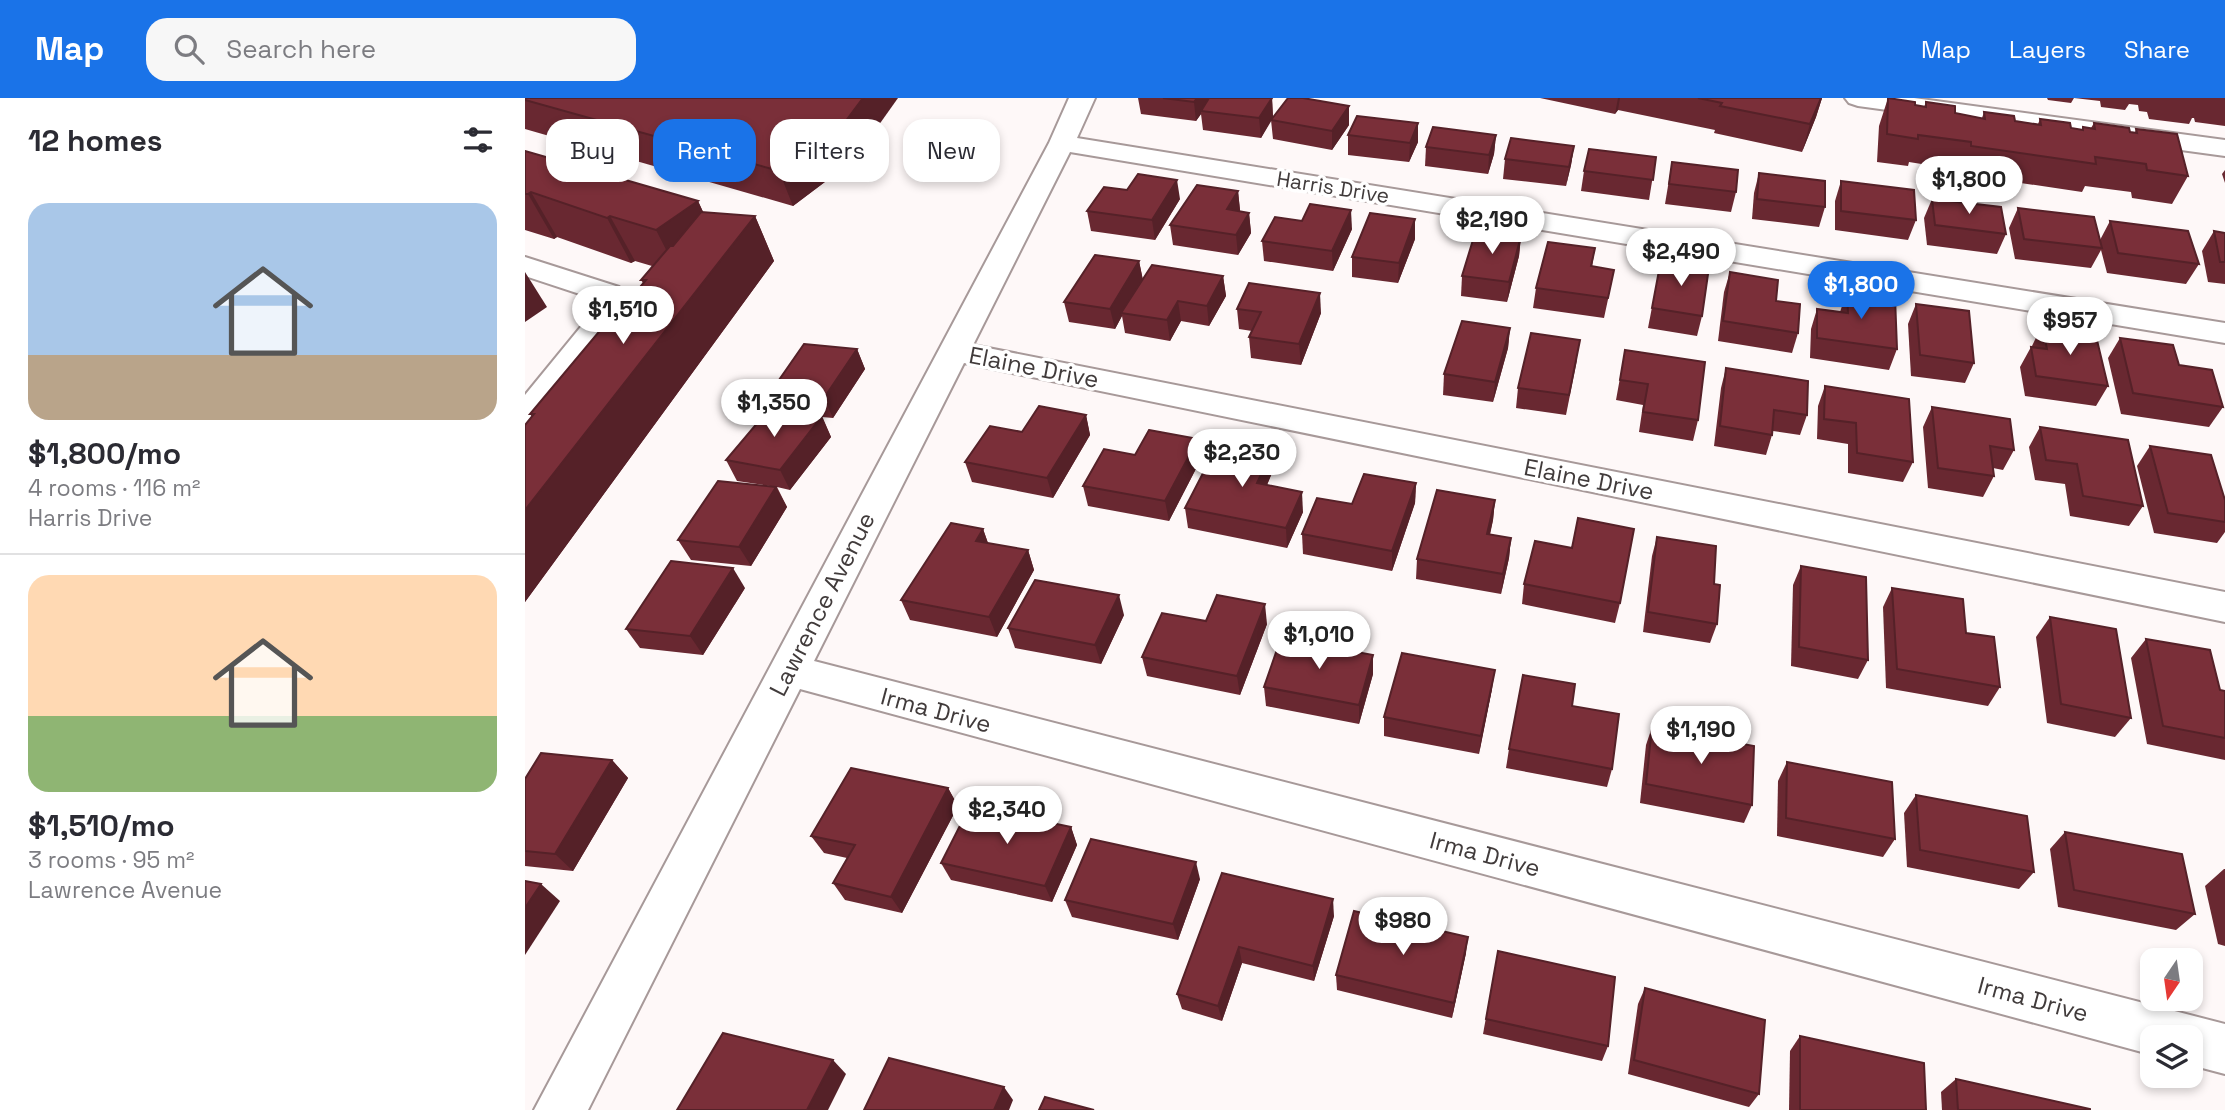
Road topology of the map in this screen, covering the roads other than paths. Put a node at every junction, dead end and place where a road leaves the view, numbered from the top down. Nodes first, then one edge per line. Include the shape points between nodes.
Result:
1 (1082, 98) edge
2 (1858, 98) edge
3 (1062, 143) junction
4 (2225, 148) edge
5 (525, 267) edge
6 (2225, 333) edge
7 (954, 351) junction
8 (525, 417) edge
9 (2225, 607) edge
10 (788, 670) junction
11 (2140, 1027) edge
12 (2203, 1043) edge
13 (2225, 1049) edge
14 (560, 1110) edge

1 - 3 street, Lawrence Avenue
2 - 4 street
3 - 6 street, Harris Drive
3 - 7 street, Lawrence Avenue
5 - 8 street via 608,293 613,308
7 - 9 street, Elaine Drive
7 - 10 street, Lawrence Avenue
10 - 11 street, Irma Drive
10 - 14 street, Lawrence Avenue
12 - 13 street

